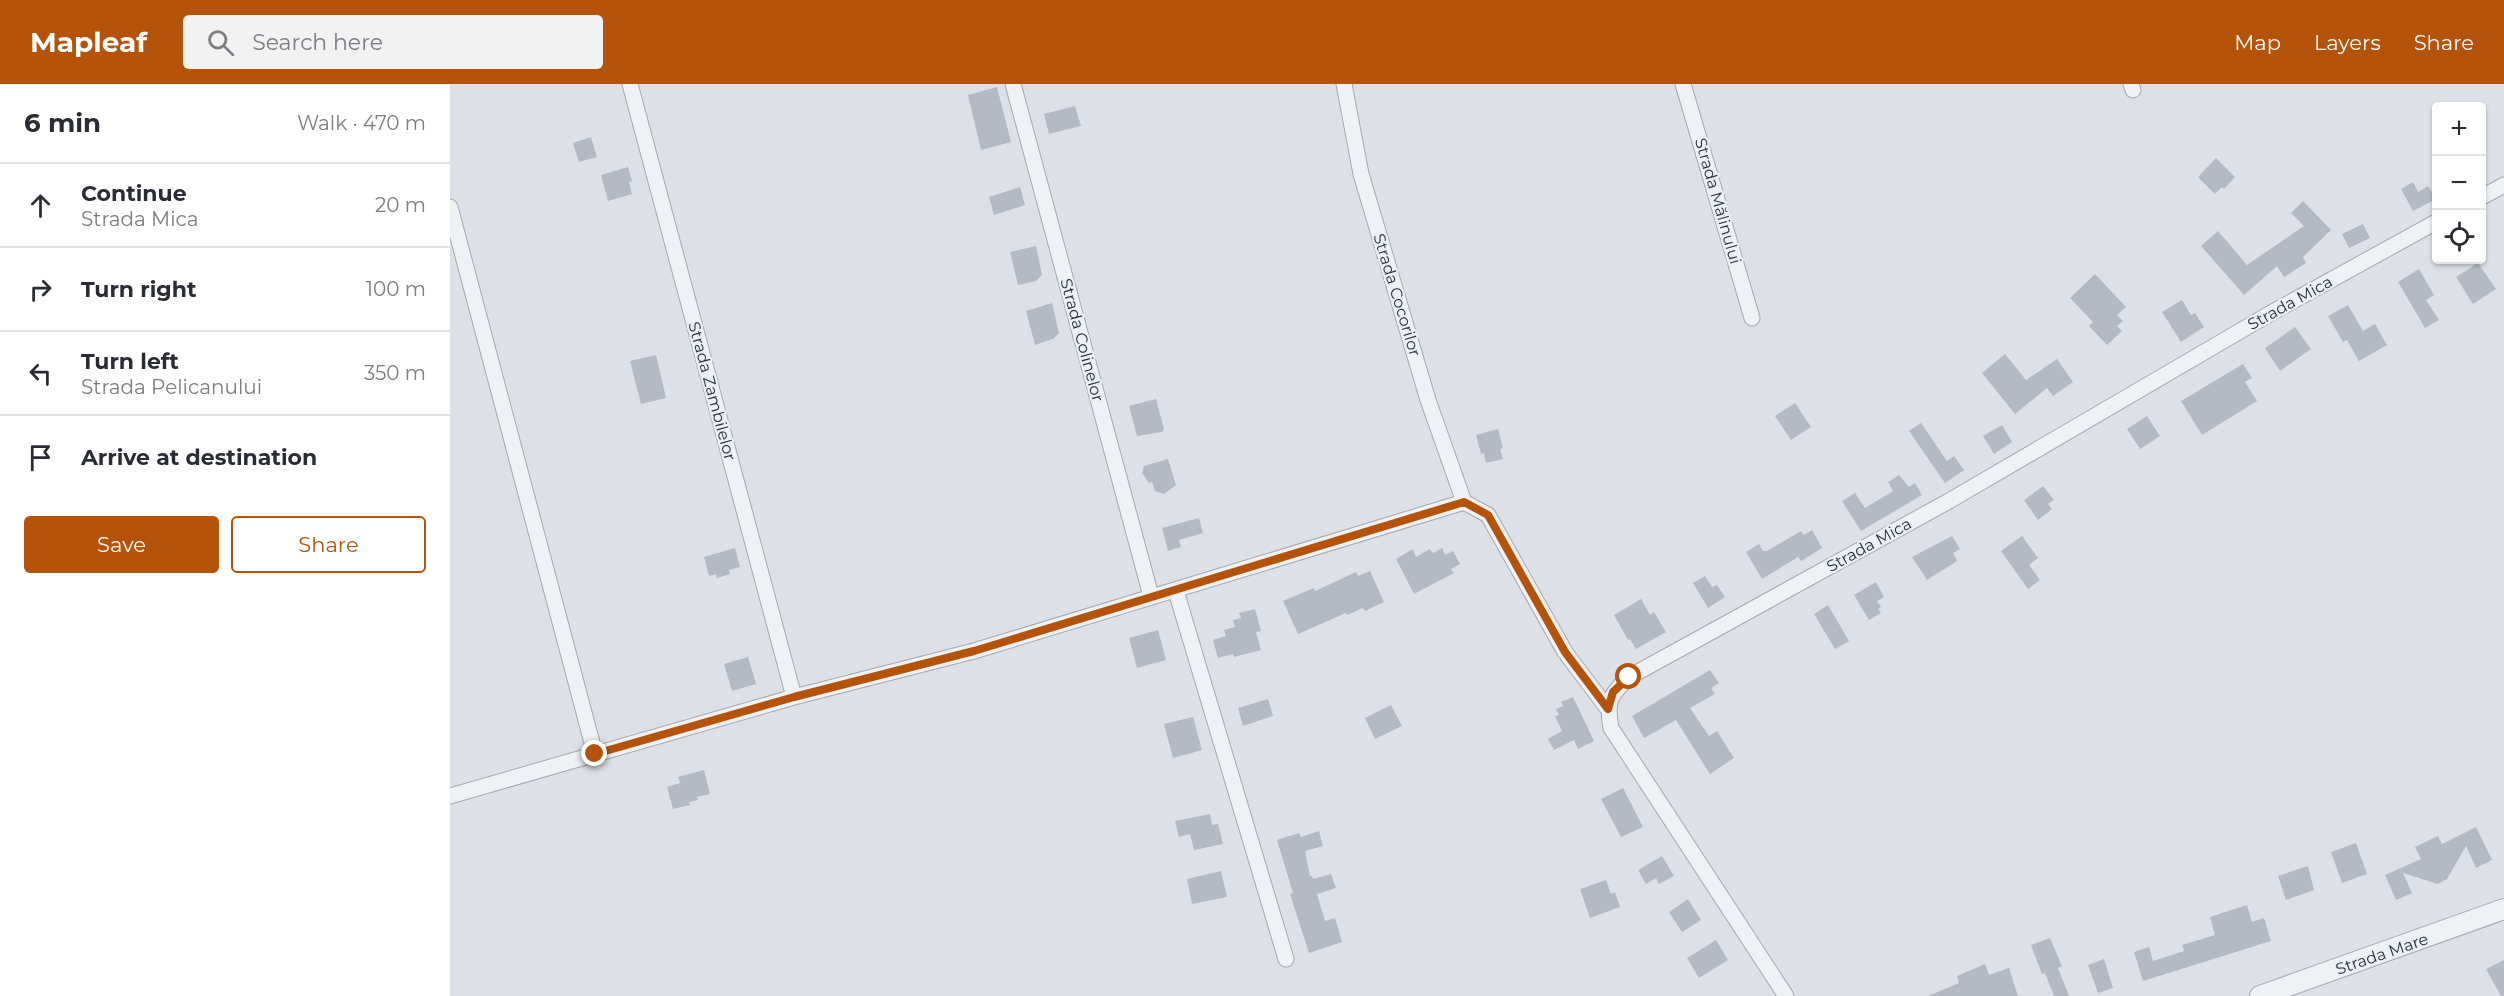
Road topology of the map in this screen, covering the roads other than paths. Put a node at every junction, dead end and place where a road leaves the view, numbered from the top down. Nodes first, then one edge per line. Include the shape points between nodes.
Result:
1 (630, 84) edge
2 (1013, 84) edge
3 (1344, 84) edge
4 (1683, 84) edge
5 (2504, 184) edge
6 (2486, 194) edge
7 (450, 207) edge
8 (2432, 224) edge
9 (1752, 318) dead end
10 (1464, 502) junction
11 (1176, 591) junction
12 (1151, 596) junction
13 (794, 697) junction
14 (1608, 709) junction
15 (595, 754) junction
16 (450, 796) edge
17 (2504, 909) edge
18 (1286, 959) dead end
19 (1786, 996) edge
20 (2260, 996) edge

1 - 13 street, Strada Zambilelor
2 - 12 street, Strada Colinelor
3 - 10 street, Strada Cocorilor via 1360,174 1428,400
4 - 9 street, Strada Mălinului
5 - 6 street
7 - 15 street
8 - 14 street, Strada Mica via 2271,313 1949,501 1629,677 1613,692
10 - 11 street
10 - 14 street via 1488,515 1565,652
11 - 12 street
11 - 18 street
12 - 13 street via 974,651
13 - 15 street
14 - 19 street via 1611,728
15 - 16 street
17 - 20 street, Strada Mare

